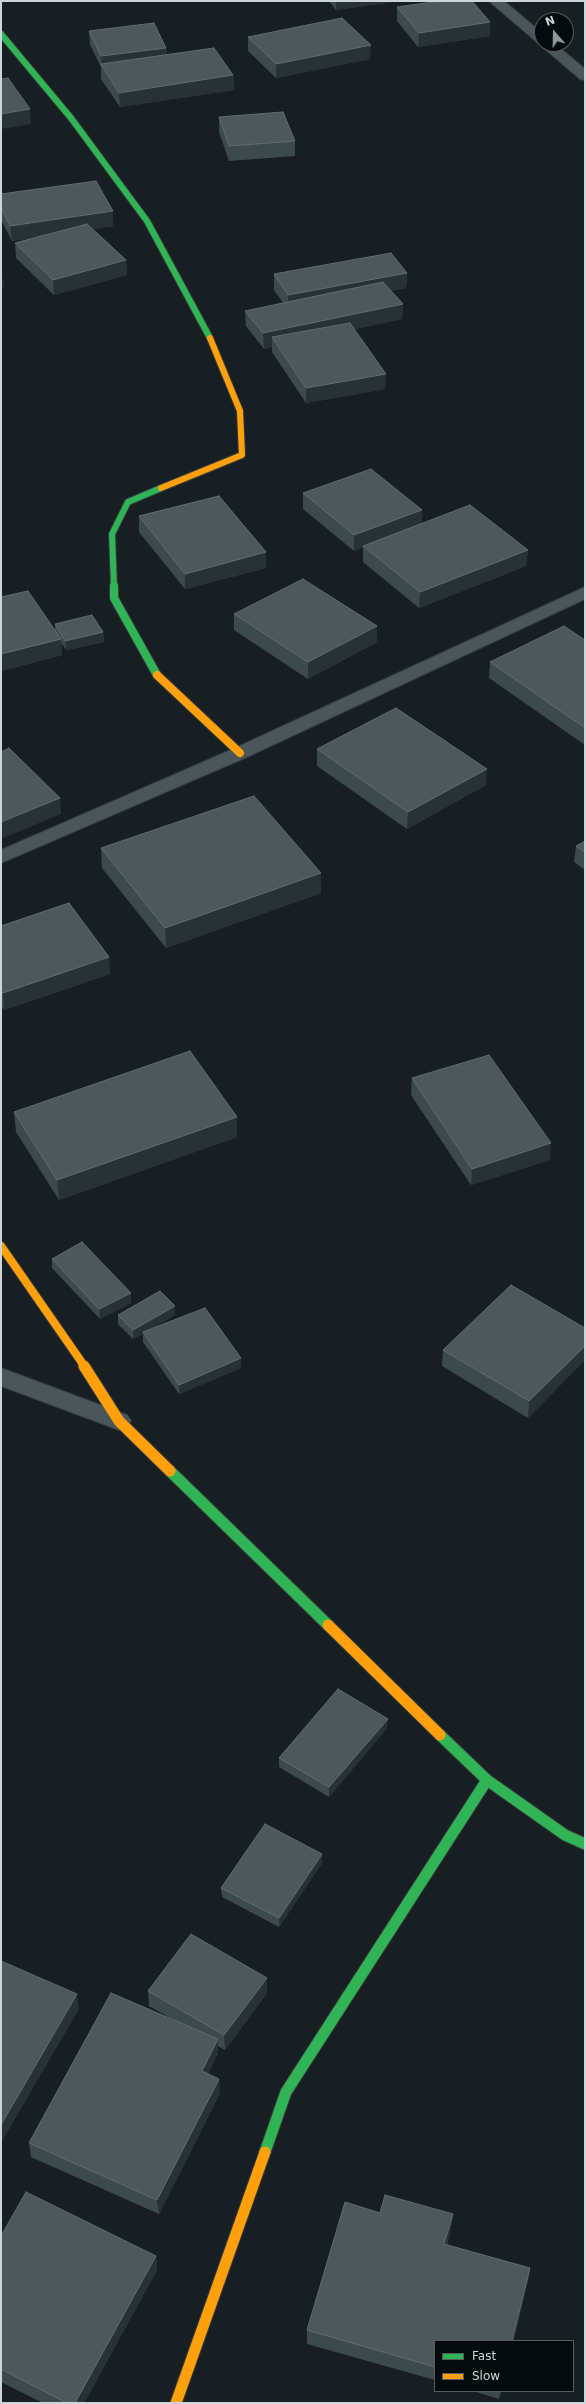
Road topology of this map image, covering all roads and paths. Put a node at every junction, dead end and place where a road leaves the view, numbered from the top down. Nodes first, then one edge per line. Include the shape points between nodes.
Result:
1 (496, 1) edge
2 (534, 33) edge
3 (1, 34) edge
4 (556, 52) edge
5 (585, 76) edge
6 (585, 592) edge
7 (240, 753) junction
8 (1, 857) edge
9 (1, 1246) edge
10 (1, 1377) edge
11 (119, 1421) junction
12 (487, 1780) junction
13 (585, 1844) edge
14 (176, 2403) edge

1 - 2 street
3 - 7 street via 71,118 147,221 201,318 240,411 242,455 128,502 112,534 114,598 155,673
4 - 5 street
6 - 7 street
7 - 8 street
9 - 11 street via 81,1361
10 - 11 street
11 - 12 street
12 - 13 street via 565,1835
12 - 14 street via 286,2092

